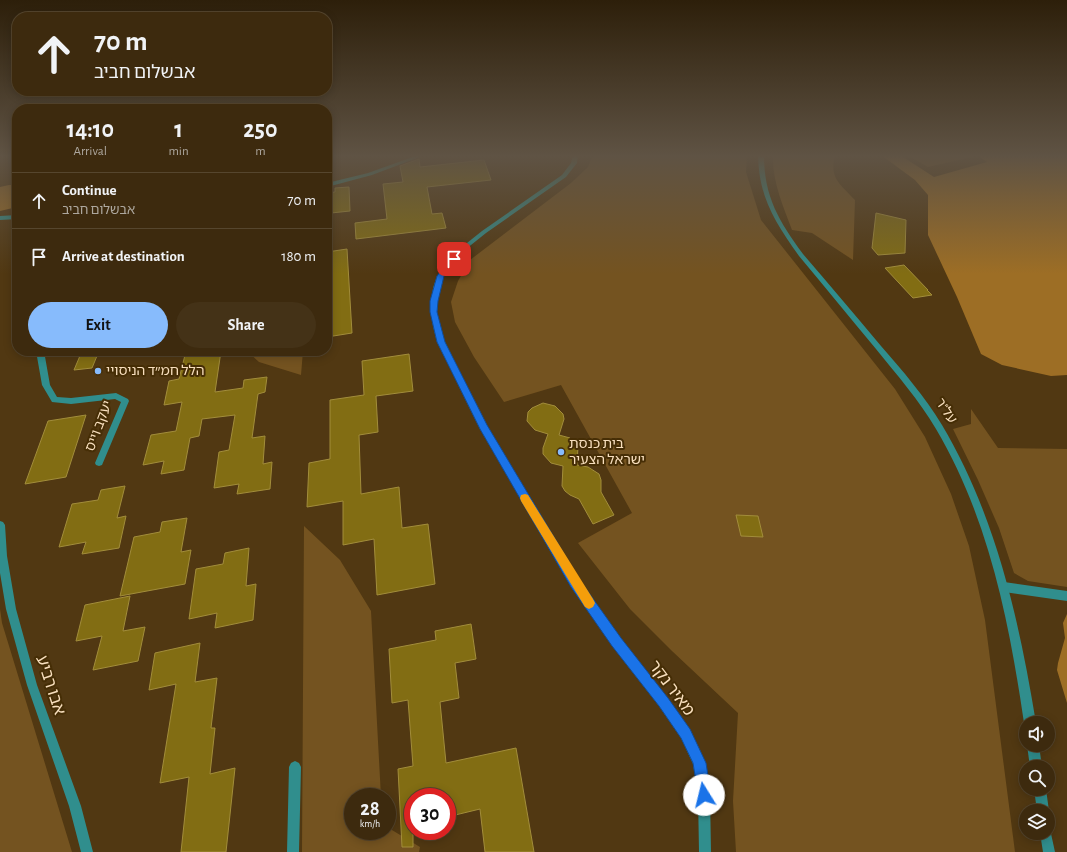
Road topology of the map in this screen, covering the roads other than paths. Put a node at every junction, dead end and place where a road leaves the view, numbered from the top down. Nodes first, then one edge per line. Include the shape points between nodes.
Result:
1 (537, 195) edge
2 (766, 195) edge
3 (12, 217) edge
4 (0, 218) edge
5 (41, 356) edge
6 (99, 463) dead end
7 (0, 525) edge
8 (1004, 586) junction
9 (1067, 596) edge
10 (1029, 716) edge
11 (295, 767) dead end
12 (1047, 840) edge
13 (87, 852) edge
14 (293, 852) edge
15 (705, 852) edge
16 (1049, 852) edge

1 - 15 street, מאיר נקר via 459,252 440,276 434,312 441,342 483,427 575,583 685,734 699,763 704,795
2 - 8 street, על"ר via 788,238 918,396 946,439 973,494 989,535
3 - 4 street
5 - 6 street, יעקב וייס via 46,385 55,400 71,401 116,396 125,401
7 - 13 street, אבו רביע via 2,556 11,609 32,684 75,806
8 - 9 street
8 - 10 street, על"ר via 1022,665
11 - 14 street
12 - 16 street

